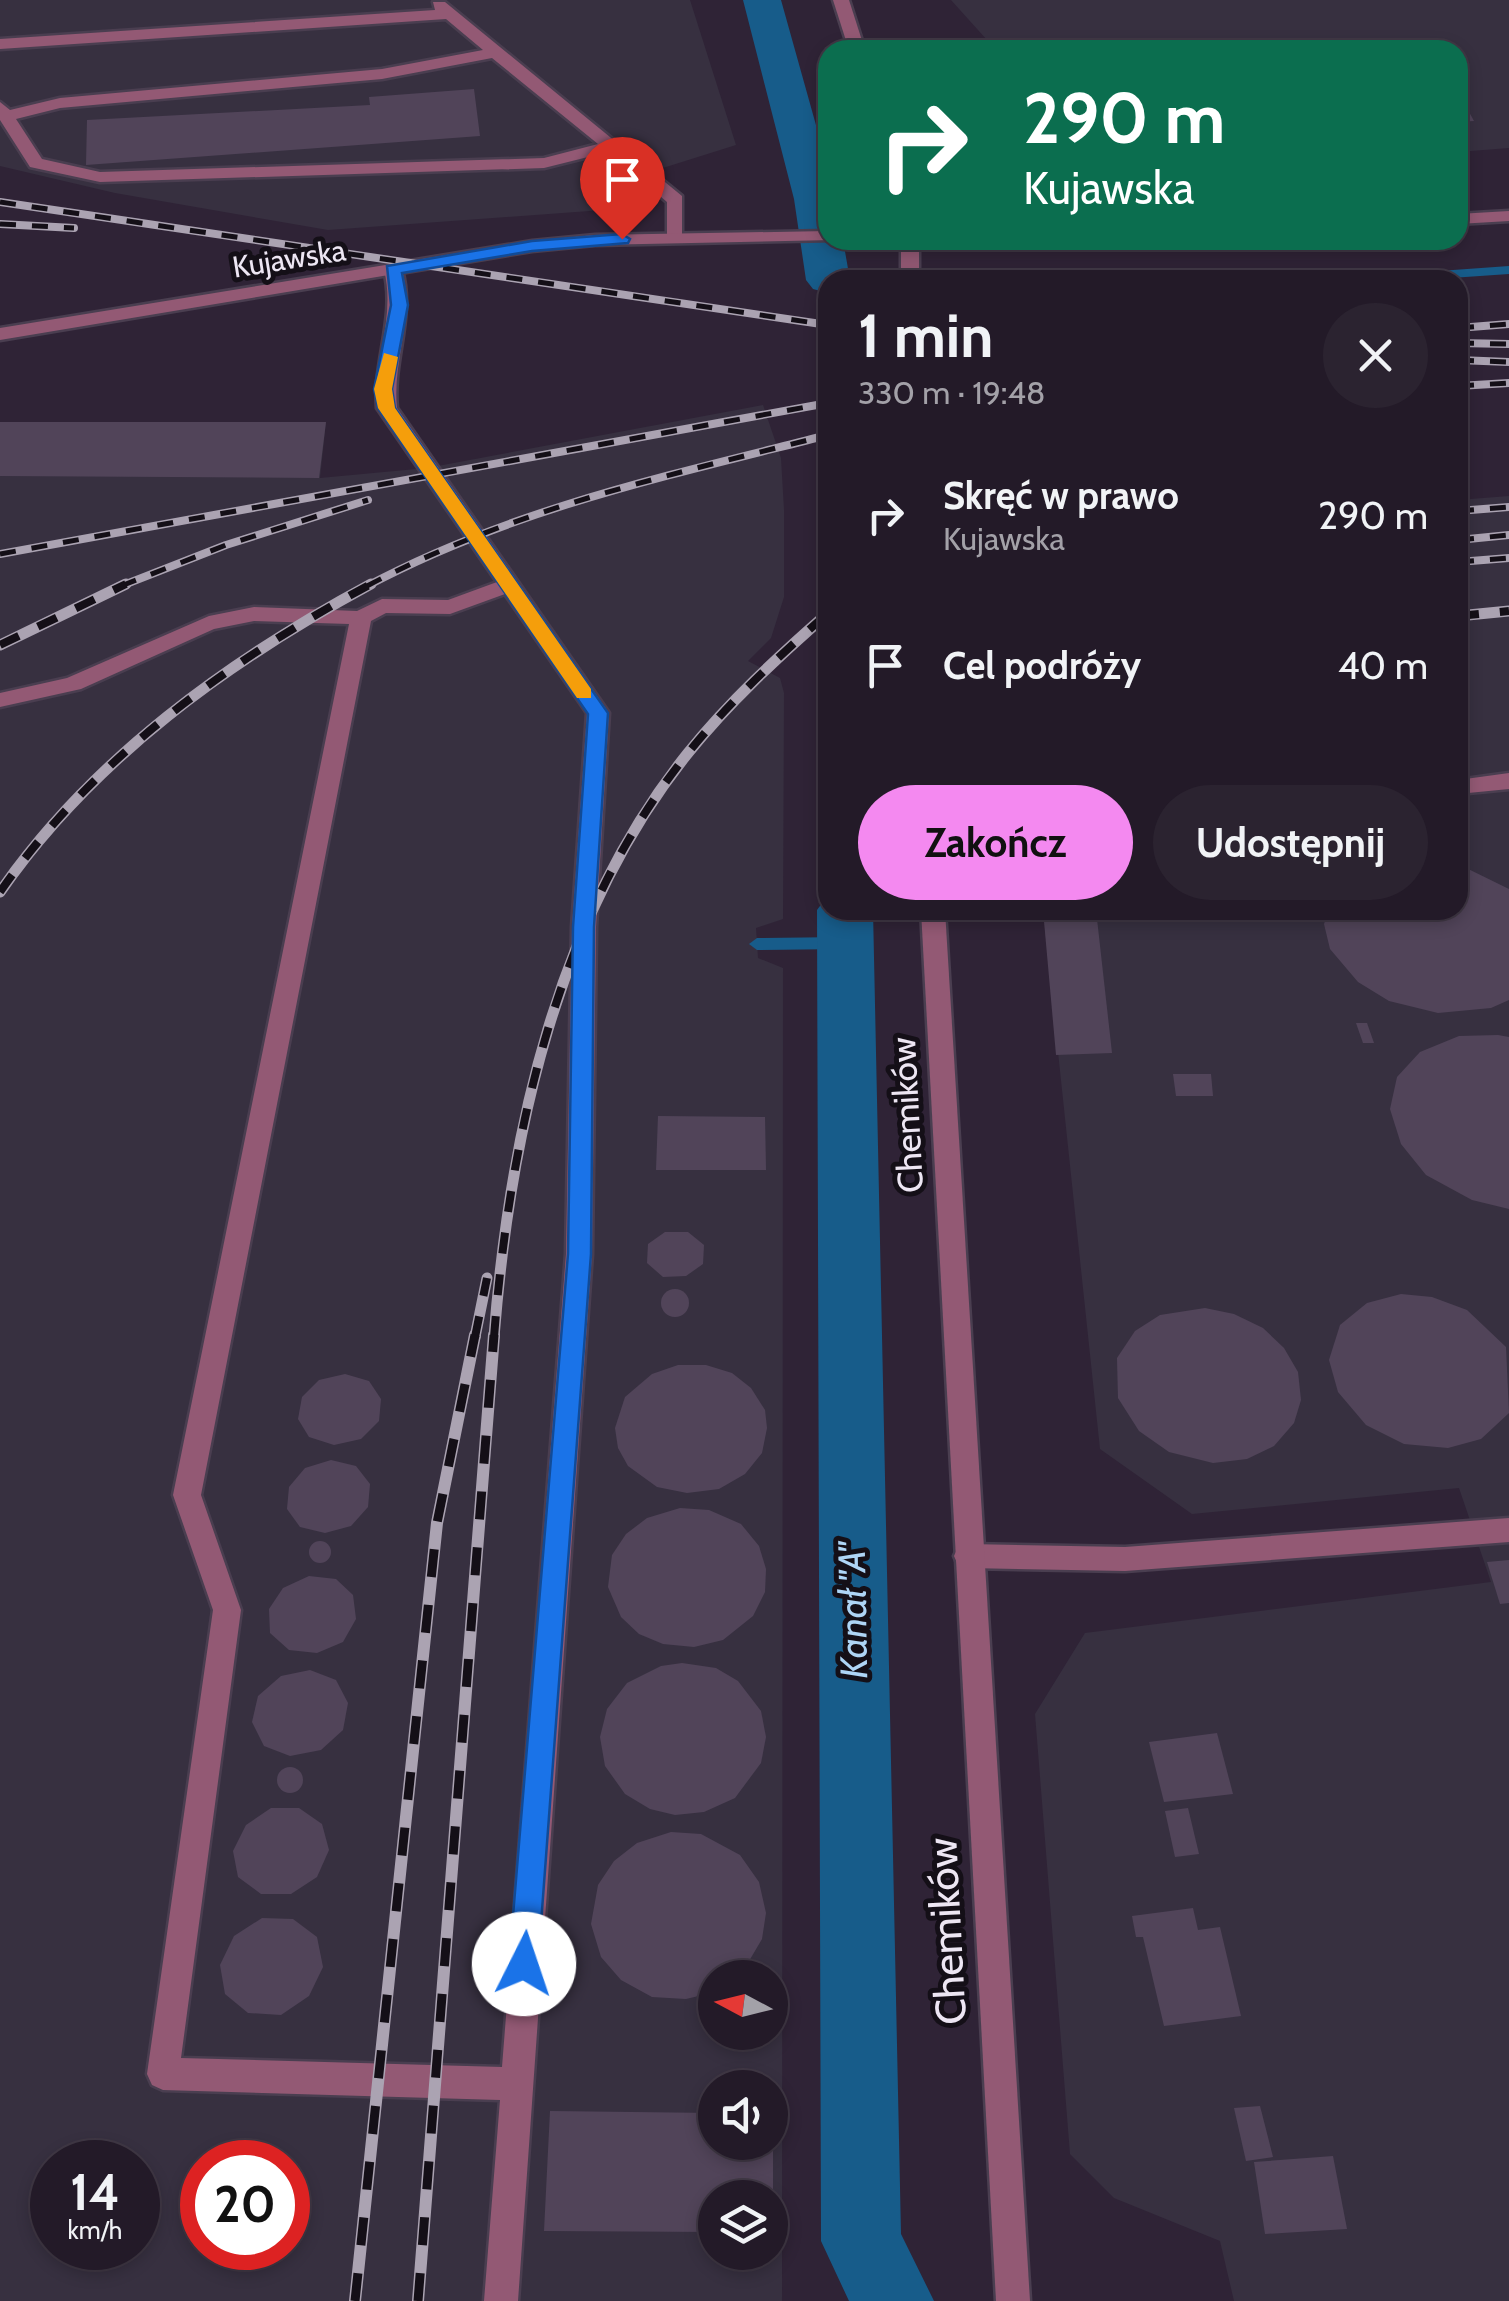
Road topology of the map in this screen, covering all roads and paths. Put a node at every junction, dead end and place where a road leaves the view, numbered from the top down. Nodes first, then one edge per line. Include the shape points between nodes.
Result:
1 (434, 0) edge
2 (841, 0) edge
3 (449, 14) junction
4 (854, 40) edge
5 (0, 44) edge
6 (492, 53) junction
7 (3, 112) edge
8 (608, 146) junction
9 (1509, 216) edge
10 (1468, 219) edge
11 (818, 236) edge
12 (676, 238) junction
13 (393, 270) junction
14 (0, 334) edge
15 (510, 585) junction
16 (361, 618) junction
17 (0, 700) edge
18 (1509, 782) edge
19 (1468, 786) edge
20 (935, 920) edge
21 (1509, 1530) edge
22 (968, 1556) junction
23 (516, 2084) junction
24 (502, 2301) edge
25 (1013, 2301) edge

1 - 3 street
2 - 4 street
3 - 5 street
3 - 6 street
6 - 7 street via 382,74
6 - 8 street
7 - 8 street via 36,162 100,177 544,163
8 - 12 street via 676,200
9 - 10 street
11 - 12 street, Kujawska
12 - 13 street, Kujawska via 532,246
13 - 14 street, Kujawska
13 - 15 street via 400,305 383,389 386,408
15 - 16 street via 450,607 382,606
15 - 23 street via 598,713 584,927 579,1254
16 - 17 street via 254,614 208,623 73,684
16 - 23 street via 188,1495 227,1610 164,2074
18 - 19 street
20 - 22 street, Chemików
21 - 22 street via 1125,1559
22 - 25 street, Chemików
23 - 24 street

